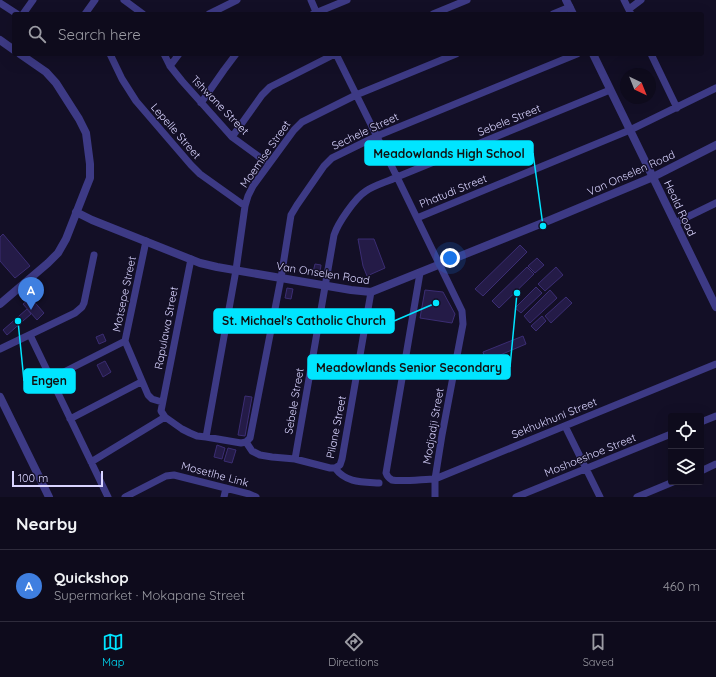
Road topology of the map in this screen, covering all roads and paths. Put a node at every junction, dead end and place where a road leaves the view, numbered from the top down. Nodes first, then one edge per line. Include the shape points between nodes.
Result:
1 (33, 0) edge
2 (95, 0) edge
3 (124, 0) edge
4 (237, 0) edge
5 (311, 0) edge
6 (347, 0) edge
7 (467, 0) edge
8 (624, 0) edge
9 (641, 0) edge
10 (0, 3) edge
11 (570, 7) edge
12 (14, 12) edge
13 (24, 12) edge
14 (86, 12) edge
15 (140, 12) edge
16 (213, 12) edge
17 (314, 12) edge
18 (320, 12) edge
19 (438, 12) edge
20 (558, 12) edge
21 (630, 12) edge
22 (0, 40) edge
23 (12, 49) edge
24 (23, 56) edge
25 (111, 56) edge
26 (165, 56) edge
27 (177, 56) edge
28 (234, 56) edge
29 (331, 56) edge
30 (336, 56) edge
31 (451, 56) edge
32 (572, 56) edge
33 (594, 56) edge
34 (652, 56) edge
35 (170, 66) junction
36 (716, 88) edge
37 (610, 90) junction
38 (356, 95) junction
39 (201, 103) junction
40 (677, 108) junction
41 (630, 130) junction
42 (377, 136) junction
43 (232, 137) junction
44 (716, 146) edge
45 (269, 164) junction
46 (653, 176) junction
47 (397, 177) junction
48 (716, 203) edge
49 (245, 206) junction
50 (76, 212) junction
51 (417, 218) junction
52 (675, 223) junction
53 (146, 242) junction
54 (94, 255) dead end
55 (191, 259) junction
56 (440, 264) junction
57 (236, 270) junction
58 (420, 273) junction
59 (281, 278) junction
60 (326, 286) junction
61 (370, 292) junction
62 (0, 304) edge
63 (716, 306) edge
64 (30, 335) junction
65 (125, 341) junction
66 (0, 349) edge
67 (716, 364) edge
68 (50, 379) junction
69 (142, 382) junction
70 (0, 397) edge
71 (162, 402) junction
72 (716, 416) edge
73 (165, 417) junction
74 (70, 419) junction
75 (704, 421) edge
76 (565, 426) junction
77 (668, 435) edge
78 (206, 437) junction
79 (246, 442) junction
80 (295, 459) junction
81 (91, 462) junction
82 (716, 464) edge
83 (335, 468) junction
84 (586, 468) junction
85 (704, 469) edge
86 (435, 479) junction
87 (379, 483) dead end
88 (668, 484) edge
89 (226, 488) junction
90 (49, 497) edge
91 (108, 497) edge
92 (125, 497) edge
93 (224, 497) edge
94 (256, 497) edge
95 (435, 497) edge
96 (516, 497) edge
97 (600, 497) edge
98 (637, 497) edge

1 - 13 street
2 - 14 street
3 - 15 street
4 - 16 street
5 - 17 street
6 - 18 street
7 - 19 street
8 - 21 street
9 - 21 street
10 - 12 street
11 - 20 street
22 - 23 street
24 - 50 street via 46,72 56,83 80,119 86,134 90,178
25 - 49 street, Lepelle Street via 129,92 191,165
26 - 35 street, Tshwane Street
27 - 35 street
28 - 39 street
29 - 43 street via 270,87
30 - 38 street, Modjadji Street
31 - 38 street, Moemise Street
32 - 42 street, Sechele Street
33 - 37 street, Heald Road
34 - 40 street
35 - 39 street, Tshwane Street
36 - 40 street, Phatudi Street
37 - 41 street, Heald Road
37 - 47 street, Sebele Street
38 - 42 street, Modjadji Street
38 - 45 street, Moemise Street via 302,122
39 - 43 street, Tshwane Street
40 - 41 street, Phatudi Street
41 - 46 street, Heald Road
41 - 51 street, Phatudi Street
42 - 47 street, Modjadji Street
42 - 59 street, Sechele Street via 329,161 297,205 291,215
43 - 45 street, Tshwane Street
44 - 46 street, Van Onselen Road
45 - 49 street, Moemise Street via 253,186
46 - 52 street, Heald Road
46 - 56 street, Van Onselen Road
47 - 51 street, Modjadji Street
47 - 60 street, Sebele Street via 365,192 339,224 334,235
48 - 52 street
49 - 57 street, Moemise Street
50 - 53 street, Van Onselen Road
50 - 62 street via 58,253
51 - 56 street, Modjadji Street
52 - 63 street, Heald Road
53 - 55 street, Van Onselen Road
53 - 65 street, Motsepe Street
54 - 64 street via 82,307
55 - 57 street, Van Onselen Road
55 - 71 street, Rapulawa Street
56 - 58 street, Van Onselen Road
56 - 86 street, Modjadji Street via 459,303 463,324
57 - 59 street, Van Onselen Road
57 - 78 street, Moemise Street
58 - 61 street, Van Onselen Road
58 - 86 street, Sekhukhuni Street via 386,473 391,479 398,480
59 - 60 street, Van Onselen Road
59 - 79 street, Sechele Street via 250,438
60 - 61 street, Van Onselen Road
60 - 80 street, Sebele Street
61 - 83 street, Pilane Street via 342,459 340,465
64 - 66 street
64 - 68 street
65 - 68 street, Motsepe Street
65 - 69 street
67 - 76 street, Sekhukhuni Street
68 - 74 street
69 - 71 street via 148,395
69 - 74 street
70 - 90 street
71 - 73 street via 161,411
72 - 75 street
73 - 78 street via 186,431
73 - 81 street
74 - 81 street
76 - 84 street
76 - 86 street, Sekhukhuni Street
77 - 84 street, Moshoeshoe Street
78 - 79 street
79 - 80 street via 252,451 260,455
80 - 83 street
81 - 91 street
82 - 85 street
83 - 87 street via 338,473 353,481
84 - 96 street, Moshoeshoe Street
84 - 97 street
86 - 95 street, Modjadji Street
88 - 98 street
89 - 92 street, Mosetlhe Link via 170,475
89 - 93 street
89 - 94 street, Mosetlhe Link

